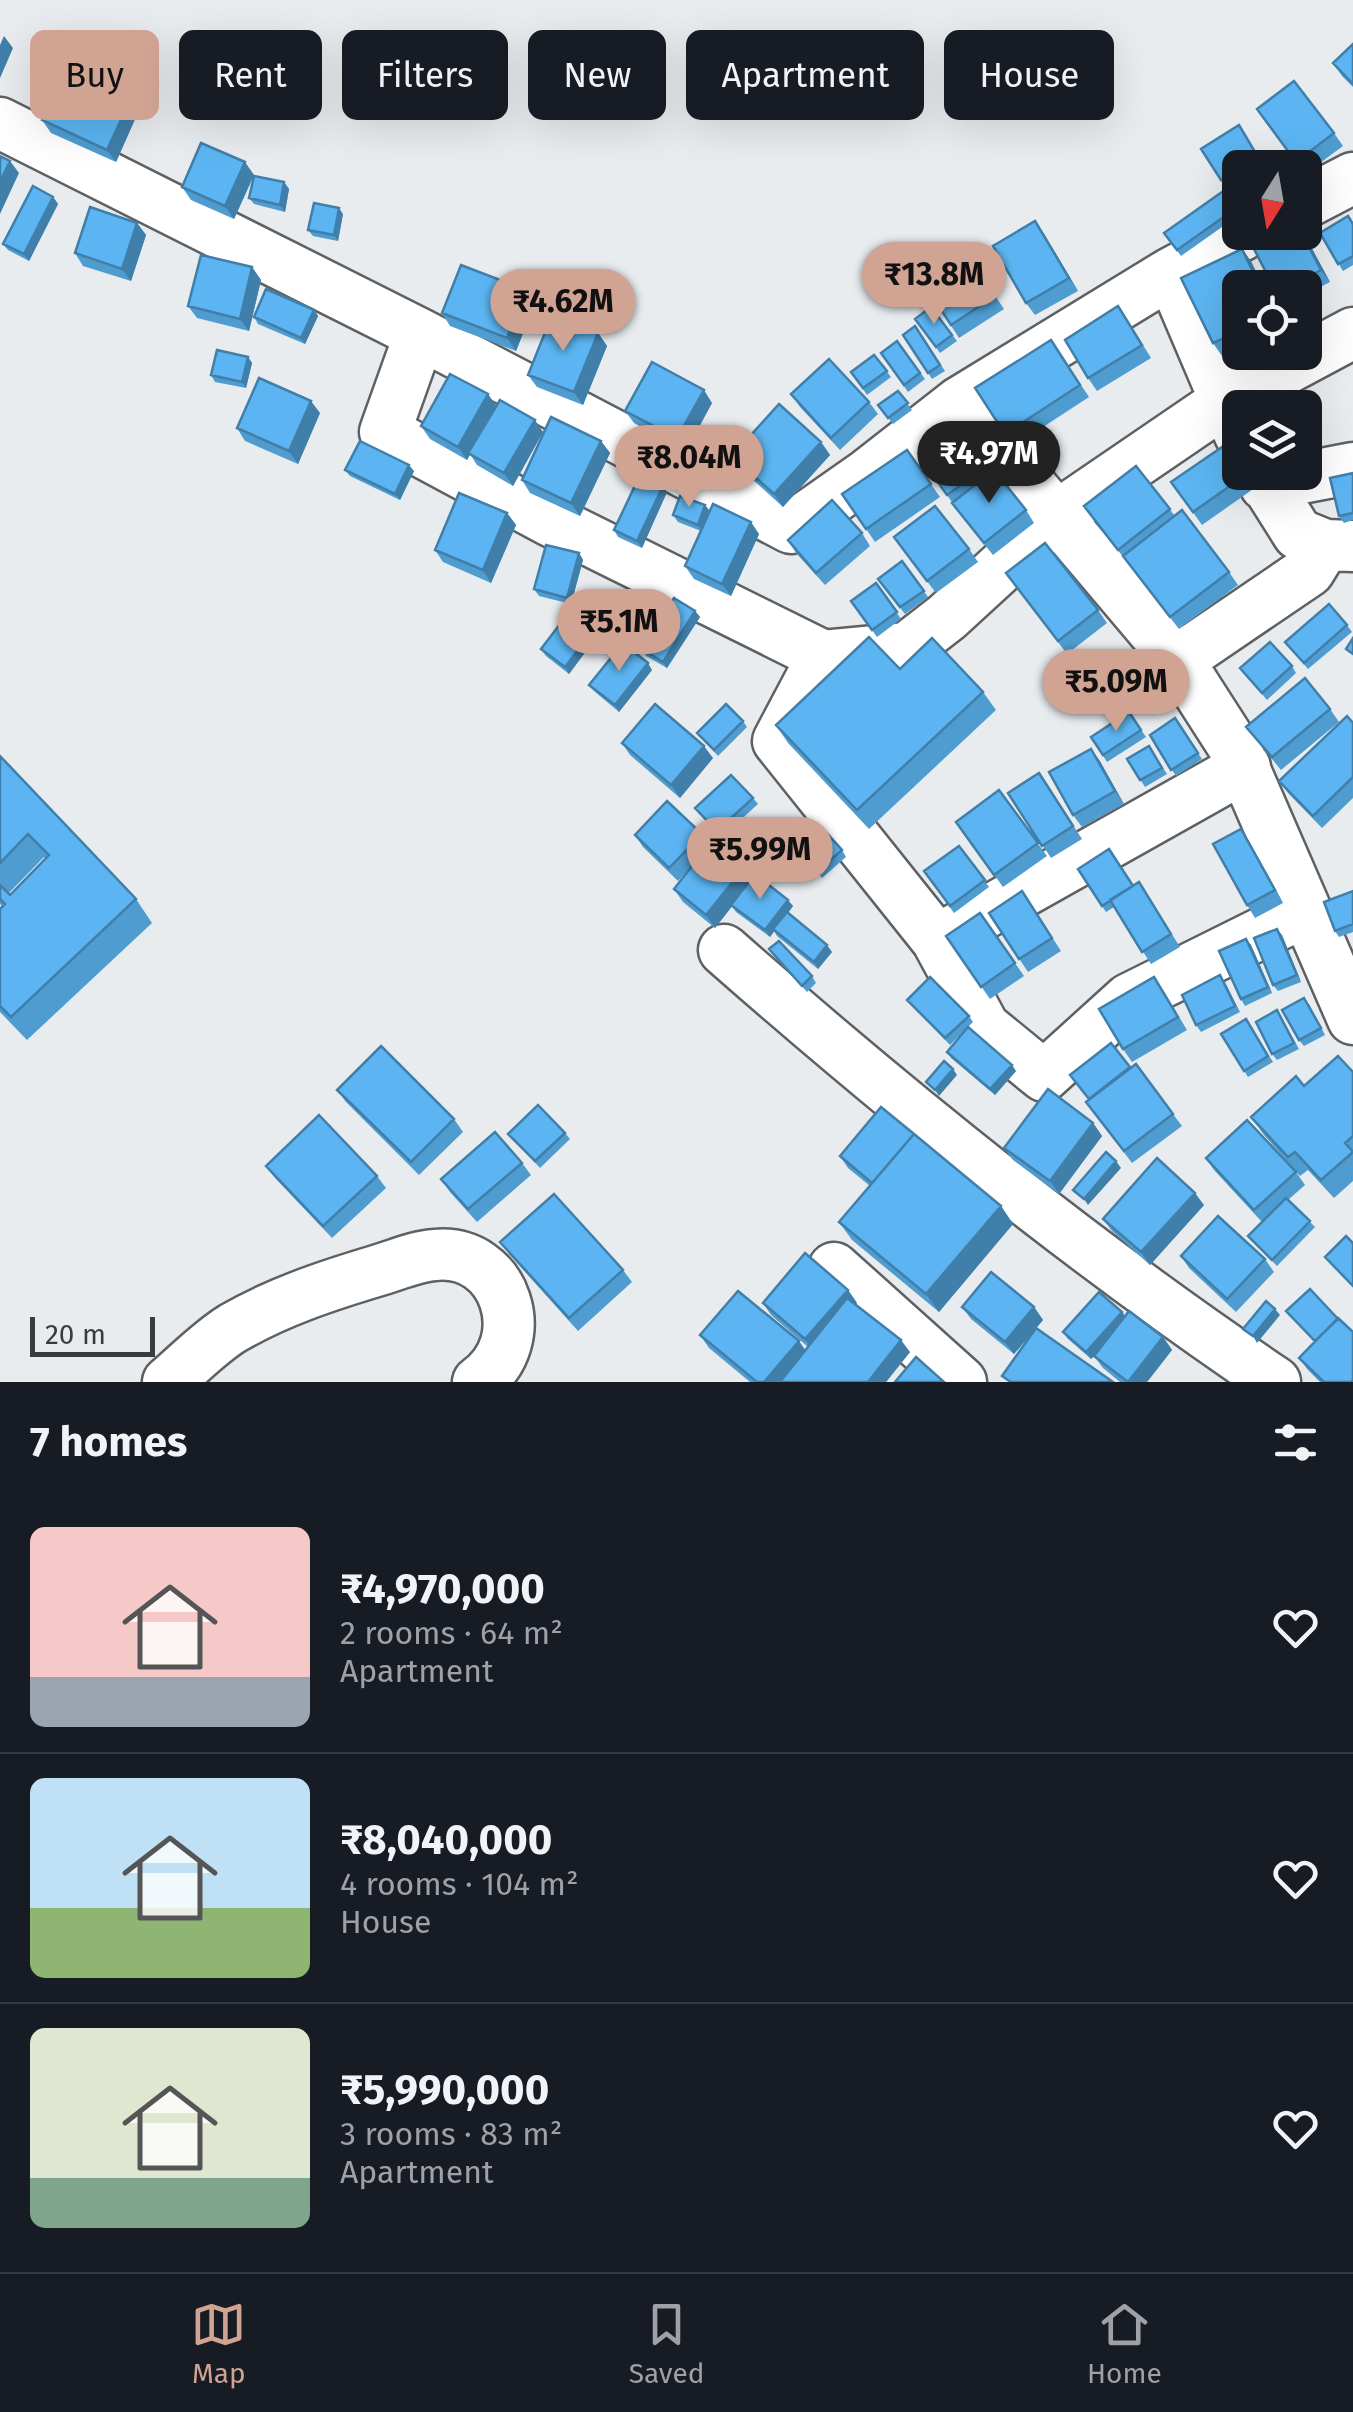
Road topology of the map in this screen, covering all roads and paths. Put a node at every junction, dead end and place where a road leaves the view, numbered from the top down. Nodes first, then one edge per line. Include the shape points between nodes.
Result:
1 (0, 124) edge
2 (1353, 178) edge
3 (1322, 194) edge
4 (1222, 246) edge
5 (1171, 273) junction
6 (1353, 333) edge
7 (420, 334) junction
8 (1272, 390) edge
9 (1222, 394) edge
10 (960, 402) junction
11 (1222, 424) edge
12 (1353, 468) edge
13 (1322, 471) edge
14 (1270, 490) edge
15 (1057, 516) junction
16 (1339, 545) edge
17 (823, 656) junction
18 (1178, 660) junction
19 (1245, 766) junction
20 (1304, 912) junction
21 (936, 940) junction
22 (724, 950) dead end
23 (1348, 995) edge
24 (834, 1268) dead end
25 (168, 1382) edge
26 (478, 1382) edge
27 (961, 1382) edge
28 (1275, 1382) edge

1 - 7 street
2 - 3 street
4 - 5 street
5 - 9 street
5 - 10 street
6 - 8 street
7 - 10 street via 791,528
7 - 17 street via 385,432
10 - 15 street
11 - 15 street
12 - 13 street
14 - 16 street via 1298,534
15 - 17 street via 907,648
15 - 18 street
16 - 18 street
17 - 21 street via 778,741
18 - 19 street
19 - 20 street
19 - 21 street
20 - 21 street via 1129,998 1044,1076 984,1027
20 - 23 street
22 - 28 street via 1096,1255
24 - 27 street
25 - 26 street via 230,1330 274,1307 434,1254 481,1266 504,1294 512,1321 504,1352

